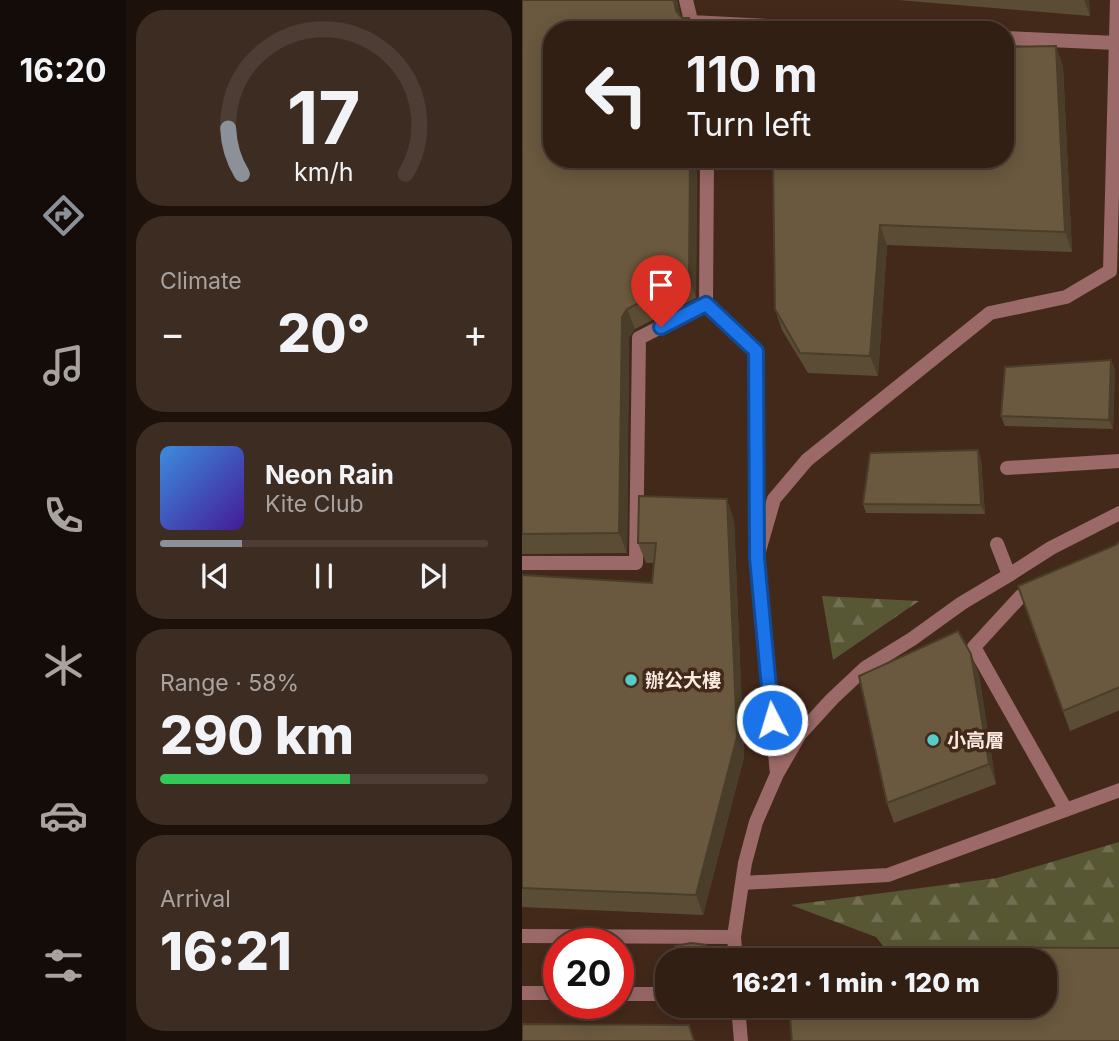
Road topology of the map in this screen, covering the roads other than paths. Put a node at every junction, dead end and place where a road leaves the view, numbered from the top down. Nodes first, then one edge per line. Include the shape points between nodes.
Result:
1 (686, 0) edge
2 (1117, 0) edge
3 (691, 21) edge
4 (1014, 38) edge
5 (1116, 43) junction
6 (707, 168) edge
7 (706, 304) junction
8 (1119, 461) edge
9 (1007, 468) dead end
10 (1119, 513) edge
11 (997, 544) dead end
12 (757, 558) junction
13 (522, 563) edge
14 (1009, 575) junction
15 (1046, 586) edge
16 (777, 774) junction
17 (1119, 790) edge
18 (1066, 810) junction
19 (742, 883) junction
20 (522, 936) edge
21 (734, 937) junction
22 (735, 948) edge
23 (522, 993) edge
24 (543, 993) edge
25 (634, 994) edge
26 (655, 994) edge
27 (739, 1018) edge
28 (741, 1041) edge

1 - 3 lane
2 - 5 lane
4 - 5 lane
5 - 12 lane via 1109,271 1066,298 990,313 807,460 774,499
6 - 7 lane
7 - 12 lane via 756,351
7 - 13 lane via 639,338 636,563
8 - 9 lane
10 - 14 lane
11 - 14 lane
12 - 16 lane
14 - 16 lane via 865,668 800,734
15 - 18 lane via 1021,596 974,647
16 - 19 lane via 756,822
17 - 18 lane
18 - 19 lane via 888,875
19 - 21 lane
20 - 21 lane
21 - 22 lane
23 - 24 lane
25 - 26 lane
27 - 28 lane

